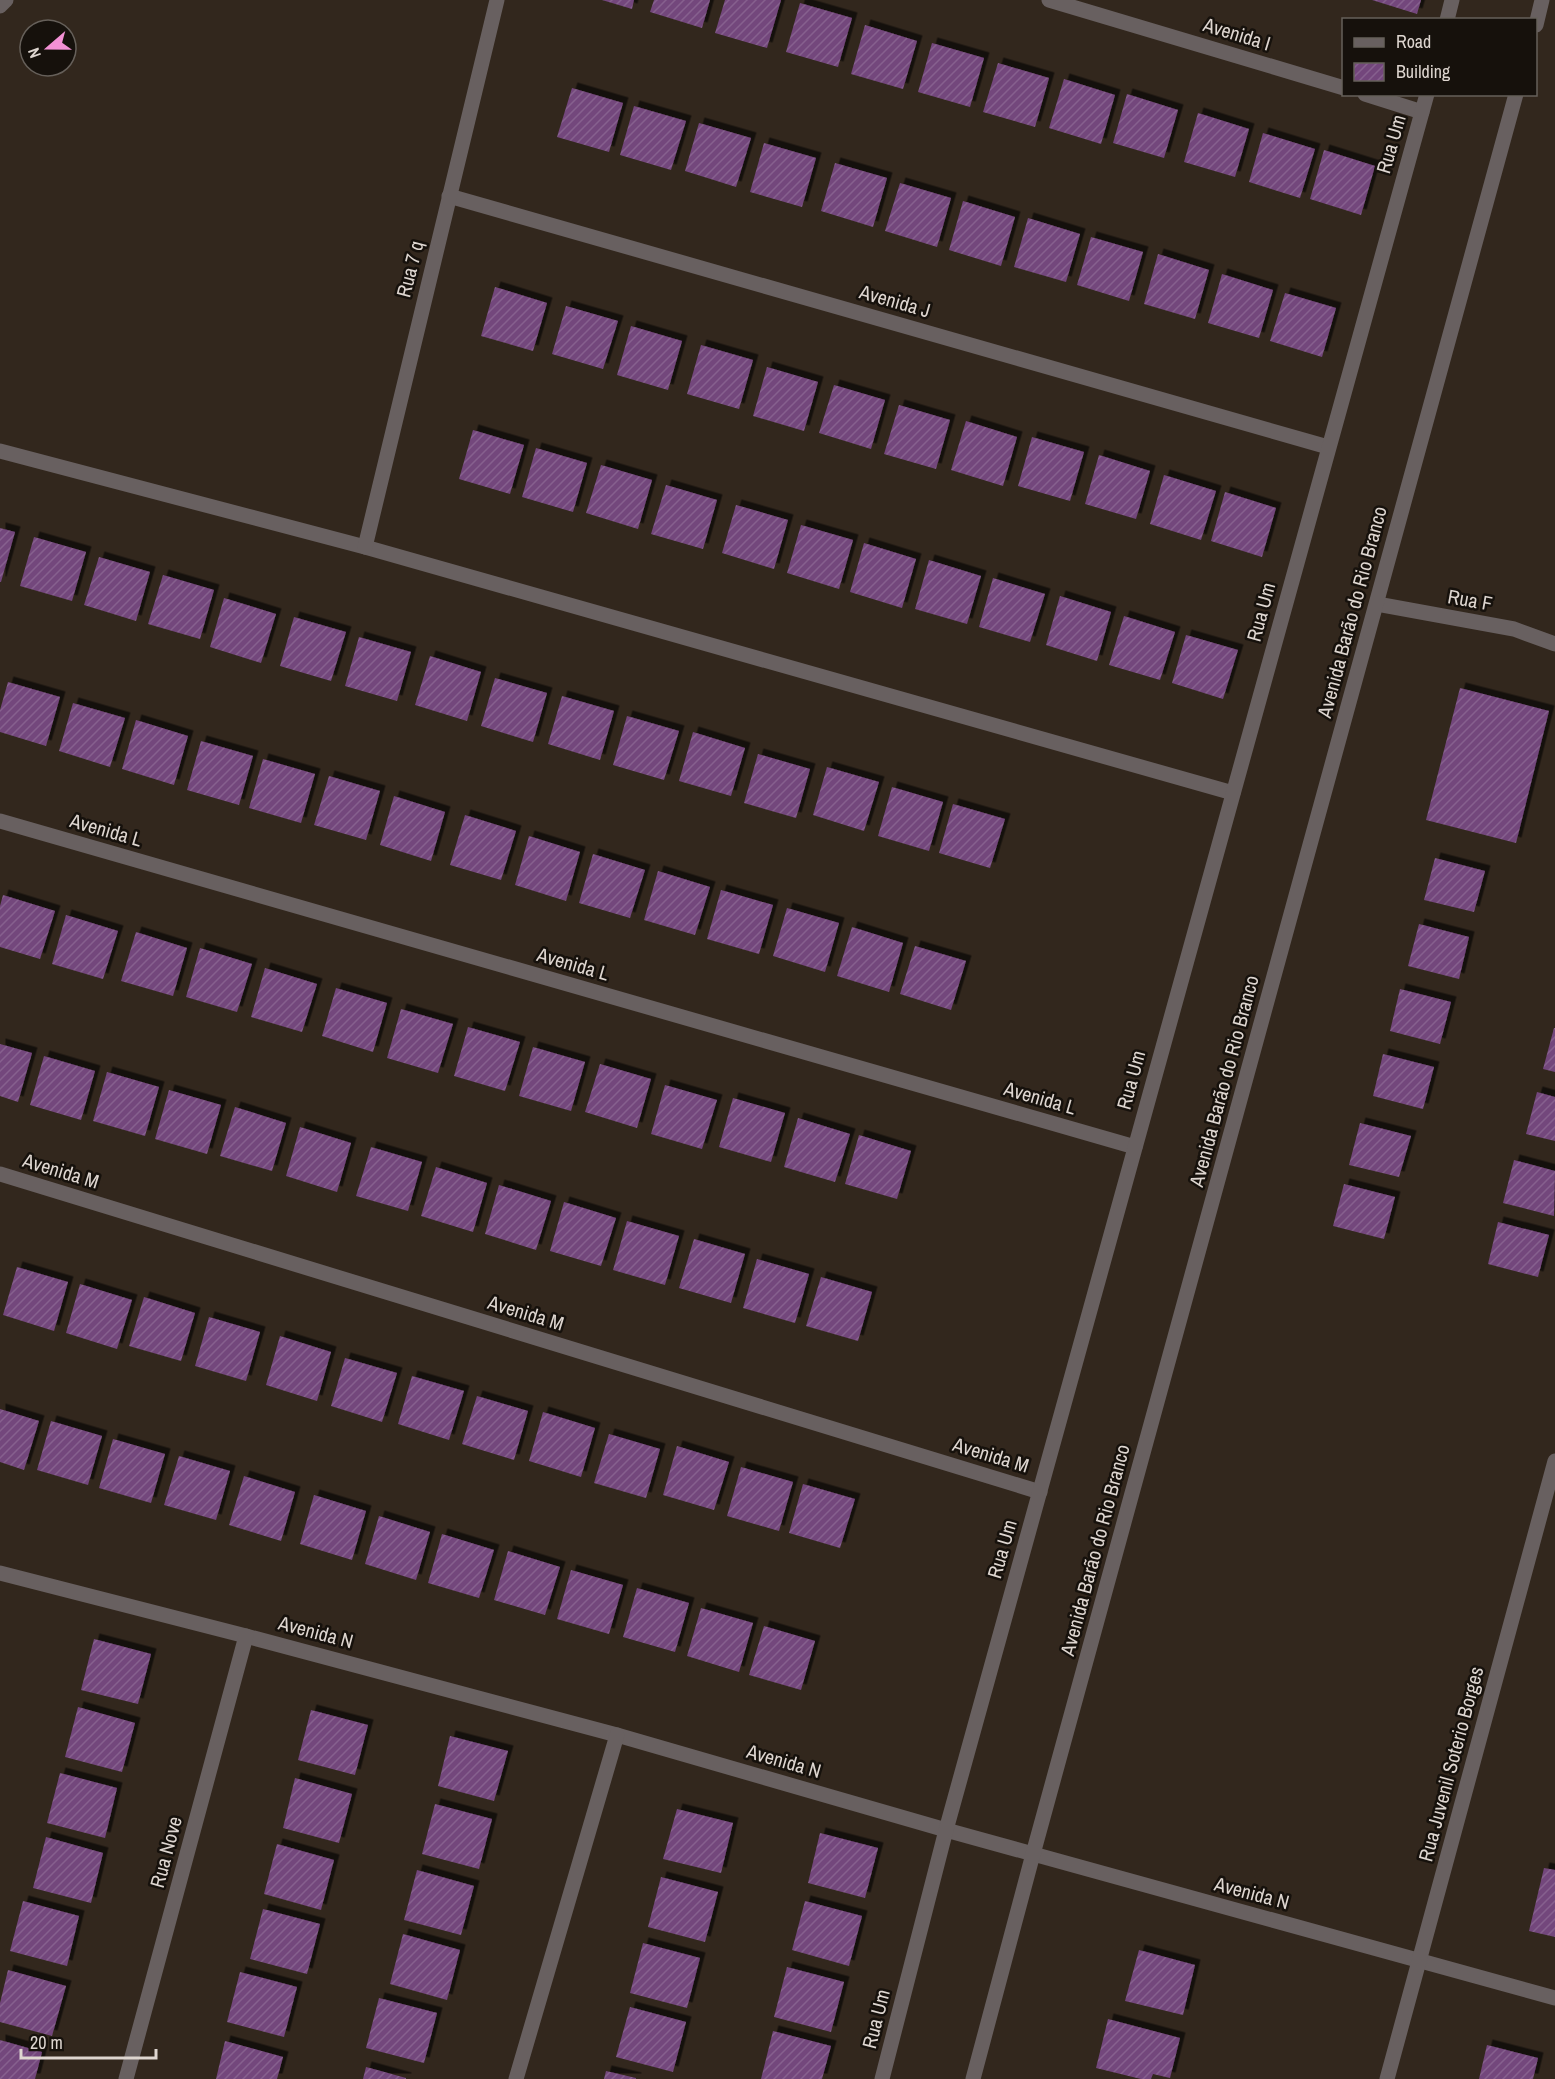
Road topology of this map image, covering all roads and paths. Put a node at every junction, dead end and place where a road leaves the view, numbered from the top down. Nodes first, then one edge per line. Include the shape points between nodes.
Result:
1 (6, 0) edge
2 (497, 0) edge
3 (1049, 0) edge
4 (1452, 0) edge
5 (1542, 0) edge
6 (0, 6) edge
7 (1448, 18) edge
8 (1537, 21) edge
9 (1342, 87) edge
10 (1371, 96) edge
11 (1426, 96) edge
12 (1515, 96) edge
13 (1422, 112) junction
14 (449, 196) junction
15 (1328, 447) junction
16 (0, 451) edge
17 (364, 547) junction
18 (1377, 604) junction
19 (1555, 644) edge
20 (1233, 793) junction
21 (0, 821) edge
22 (1135, 1147) junction
23 (0, 1174) edge
24 (1555, 1461) edge
25 (1040, 1492) junction
26 (0, 1574) edge
27 (246, 1636) junction
28 (617, 1735) junction
29 (946, 1830) junction
30 (1033, 1854) junction
31 (1419, 1961) junction
32 (1555, 1998) edge
33 (126, 2079) edge
34 (516, 2079) edge
35 (882, 2079) edge
36 (974, 2079) edge
37 (1387, 2079) edge

1 - 6 street
2 - 14 street, Rua 7 q
3 - 9 street, Avenida I
4 - 7 street
5 - 8 street
10 - 13 street
11 - 13 street, Rua Um
12 - 18 street, Avenida Barão do Rio Branco
13 - 15 street, Rua Um
14 - 15 street, Avenida J
14 - 17 street, Rua 7 q
15 - 20 street, Rua Um
16 - 17 street
17 - 20 street
18 - 19 street, Rua F via 1514,630
18 - 30 street, Avenida Barão do Rio Branco
20 - 22 street, Rua Um
21 - 22 street, Avenida L
22 - 25 street, Rua Um
23 - 25 street, Avenida M
24 - 31 street, Rua Juvenil Soterio Borges
25 - 29 street, Rua Um
26 - 27 street, Avenida N
27 - 28 street, Avenida N
27 - 33 street, Rua Nove
28 - 29 street, Avenida N
28 - 34 street
29 - 30 street, Avenida N
29 - 35 street, Rua Um
30 - 31 street, Avenida N
30 - 36 street, Avenida Barão do Rio Branco
31 - 32 street, Avenida N
31 - 37 street, Rua Juvenil Soterio Borges

